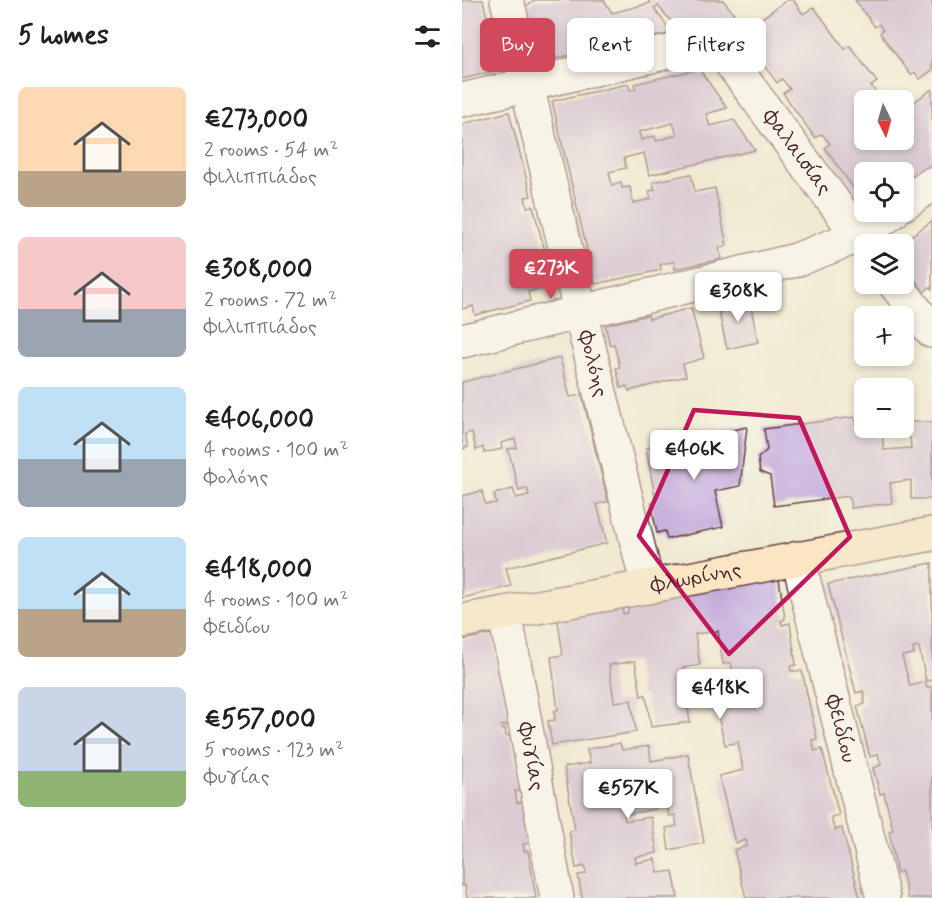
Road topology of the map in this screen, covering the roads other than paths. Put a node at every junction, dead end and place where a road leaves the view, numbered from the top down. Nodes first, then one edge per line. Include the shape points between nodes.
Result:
1 (507, 0) edge
2 (666, 52) edge
3 (738, 72) edge
4 (527, 84) junction
5 (462, 100) edge
6 (932, 184) edge
7 (914, 196) edge
8 (882, 222) edge
9 (858, 234) edge
10 (869, 234) edge
11 (854, 242) edge
12 (903, 294) edge
13 (580, 311) junction
14 (932, 331) edge
15 (462, 341) edge
16 (932, 534) edge
17 (798, 558) junction
18 (648, 587) junction
19 (505, 613) junction
20 (462, 621) edge
21 (557, 898) edge
22 (883, 898) edge

1 - 4 street, Φολόης
2 - 4 street
3 - 9 street, Φαλαισίας
4 - 5 street
4 - 13 street, Φολόης
6 - 7 street
8 - 10 street
11 - 13 street
12 - 14 street
13 - 15 street
13 - 18 street, Φολόης
16 - 17 street, Φλωρίνης
17 - 18 street, Φλωρίνης
17 - 22 street, Φειδίου
18 - 19 street, Φλωρίνης
19 - 20 street, Φλωρίνης
19 - 21 street, Φυγίας

